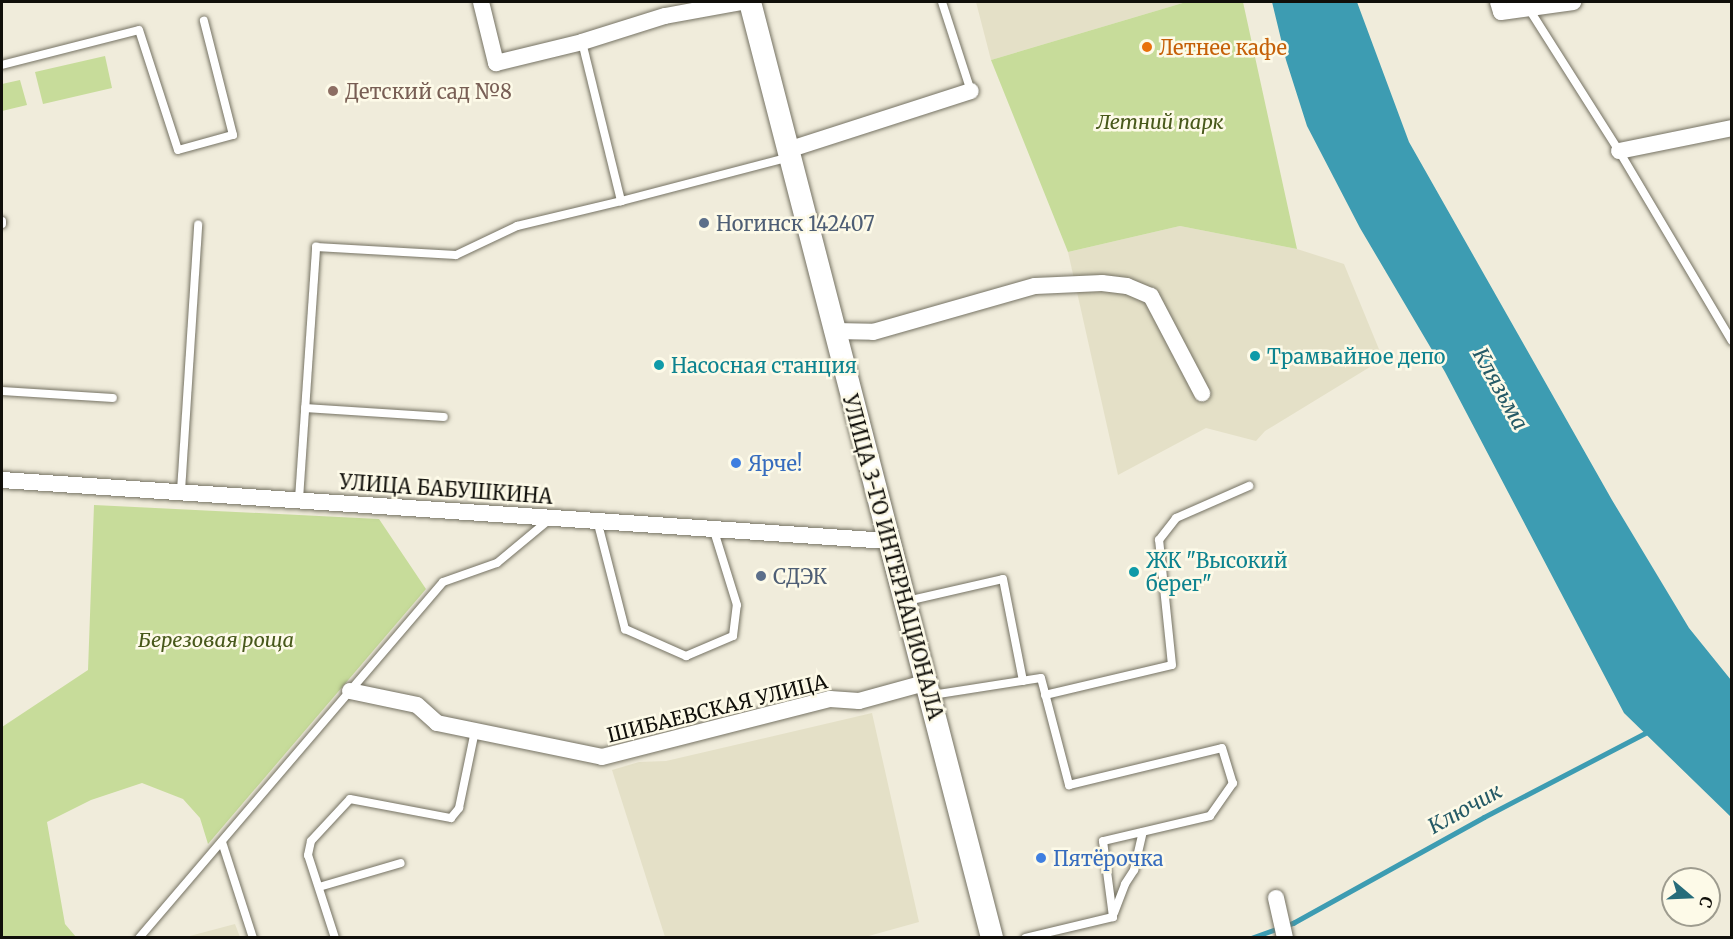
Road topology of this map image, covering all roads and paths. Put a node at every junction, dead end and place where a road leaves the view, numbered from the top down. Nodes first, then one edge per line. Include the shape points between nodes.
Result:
1 (481, 2) edge
2 (741, 2) edge
3 (750, 2) edge
4 (942, 2) edge
5 (1573, 2) edge
6 (1500, 7) edge
7 (1529, 9) junction
8 (204, 21) dead end
9 (582, 42) junction
10 (2, 65) edge
11 (971, 91) joint
12 (1731, 128) edge
13 (1619, 151) junction
14 (789, 154) junction
15 (621, 201) junction
16 (198, 225) dead end
17 (834, 331) junction
18 (1731, 341) edge
19 (2, 391) edge
20 (1202, 393) dead end
21 (113, 398) dead end
22 (305, 408) junction
23 (444, 417) dead end
24 (2, 480) edge
25 (1249, 486) dead end
26 (181, 491) junction
27 (299, 499) junction
28 (553, 517) junction
29 (597, 520) junction
30 (713, 527) junction
31 (888, 541) junction
32 (904, 602) junction
33 (1023, 681) junction
34 (927, 689) junction
35 (350, 691) junction
36 (1046, 695) junction
37 (475, 731) junction
38 (1143, 832) junction
39 (222, 842) junction
40 (401, 863) dead end
41 (319, 887) junction
42 (1276, 898) dead end
43 (1113, 917) junction
44 (139, 938) edge
45 (253, 938) edge
46 (335, 938) edge
47 (992, 938) edge
48 (1025, 938) edge
49 (1284, 938) edge

1 - 9 street via 496,63
2 - 9 street via 665,16
3 - 14 main road, УЛИЦА 3-ГО ИНТЕРНАЦИОНАЛА
4 - 11 lane
5 - 7 street
6 - 7 street
7 - 13 lane
8 - 10 lane via 233,135 178,150 139,30
9 - 15 lane
11 - 14 street
12 - 13 street
13 - 18 lane
14 - 15 lane
14 - 17 main road, УЛИЦА 3-ГО ИНТЕРНАЦИОНАЛА
15 - 22 lane via 518,226 456,255 316,247
16 - 26 lane
17 - 20 street via 873,332 1035,286 1127,286 1151,296
17 - 31 main road, УЛИЦА 3-ГО ИНТЕРНАЦИОНАЛА
19 - 21 lane
22 - 23 lane
22 - 27 lane
24 - 26 street, УЛИЦА БАБУШКИНА
25 - 36 lane via 1176,518 1160,540 1172,665
26 - 27 street, УЛИЦА БАБУШКИНА
27 - 28 street, УЛИЦА БАБУШКИНА
28 - 29 street, УЛИЦА БАБУШКИНА
28 - 35 lane via 497,563 443,582
29 - 30 street, УЛИЦА БАБУШКИНА
29 - 30 lane via 625,629 686,656 732,636 736,605
30 - 31 street, УЛИЦА БАБУШКИНА
31 - 32 main road, УЛИЦА 3-ГО ИНТЕРНАЦИОНАЛА
32 - 33 lane via 1003,579
32 - 34 main road, УЛИЦА 3-ГО ИНТЕРНАЦИОНАЛА
33 - 34 lane
33 - 36 lane via 1041,678
34 - 37 street, ШИБАЕВСКАЯ УЛИЦА via 859,701 830,699 602,757
34 - 47 main road, УЛИЦА 3-ГО ИНТЕРНАЦИОНАЛА
35 - 37 street, ШИБАЕВСКАЯ УЛИЦА via 417,705 433,722
35 - 39 lane
36 - 38 lane via 1069,785 1222,748 1233,783 1210,816
37 - 41 lane via 456,814 446,817 350,799 308,848
38 - 43 lane via 1134,870
38 - 43 lane via 1103,841
39 - 44 lane
39 - 45 lane
40 - 41 lane
41 - 46 lane
42 - 49 street
43 - 48 lane

